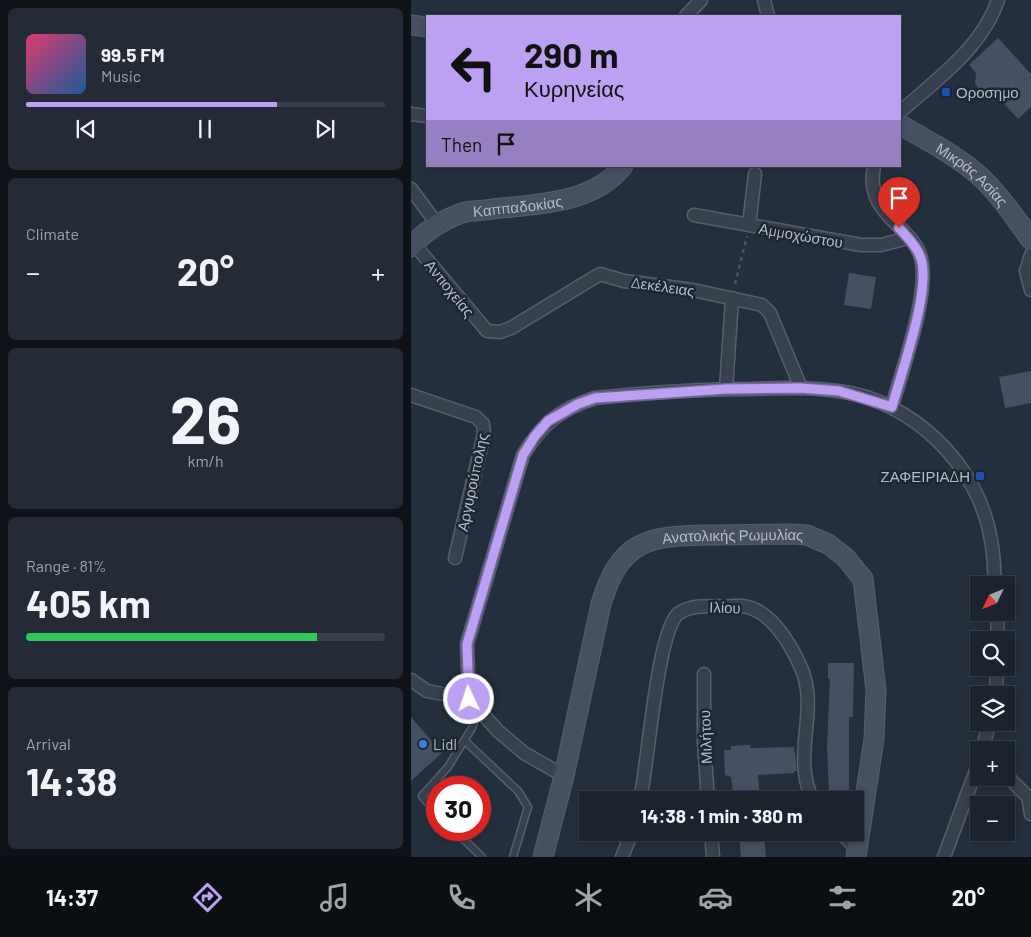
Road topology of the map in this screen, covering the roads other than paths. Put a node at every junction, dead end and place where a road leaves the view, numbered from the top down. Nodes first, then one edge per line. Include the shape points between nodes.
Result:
1 (701, 0) edge
2 (764, 0) edge
3 (998, 0) edge
4 (686, 15) edge
5 (768, 15) edge
6 (411, 25) edge
7 (426, 27) edge
8 (901, 111) edge
9 (411, 114) edge
10 (426, 116) edge
11 (901, 126) edge
12 (622, 167) edge
13 (875, 167) edge
14 (755, 174) dead end
15 (411, 189) edge
16 (694, 216) dead end
17 (437, 224) junction
18 (749, 225) junction
19 (908, 238) junction
20 (1031, 240) edge
21 (412, 245) edge
22 (1031, 255) edge
23 (1031, 290) edge
24 (732, 298) junction
25 (487, 330) joint
26 (801, 388) junction
27 (726, 389) junction
28 (411, 395) edge
29 (892, 407) junction
30 (455, 558) dead end
31 (994, 576) edge
32 (704, 674) dead end
33 (411, 680) edge
34 (469, 699) junction
35 (465, 741) junction
36 (441, 776) edge
37 (565, 776) junction
38 (1015, 784) edge
39 (970, 785) edge
40 (641, 791) edge
41 (708, 791) edge
42 (809, 791) edge
43 (1031, 814) edge
44 (465, 841) edge
45 (628, 841) edge
46 (712, 841) edge
47 (847, 841) edge
48 (857, 853) edge
49 (482, 857) edge
50 (513, 857) edge
51 (543, 857) edge
52 (622, 857) edge
53 (713, 857) edge
54 (943, 857) edge

1 - 4 street
2 - 5 street
3 - 8 street via 985,28 969,49
6 - 7 street
9 - 10 street
11 - 20 street, Μικράς Ασίας via 975,172
12 - 17 street, Καππαδοκίας via 611,181 586,194 464,213
13 - 19 street via 872,178 879,203 889,219
14 - 18 street
15 - 17 street
16 - 18 street, Αμμοχώστου
17 - 21 street, Καππαδοκίας
18 - 19 street, Αμμοχώστου via 861,245 881,245
19 - 29 street via 921,256 924,279
21 - 25 street, Αντιοχείας
22 - 23 street via 1026,271
24 - 25 street, Δεκέλειας via 624,281 600,274 511,328 500,332
24 - 26 street, Δεκέλειας via 762,305 769,313
24 - 27 street
26 - 27 street
26 - 29 street via 839,391
27 - 34 street via 595,398 548,421 535,436 517,470 467,644
28 - 30 street, Αργυρούπολης via 476,417 483,424 484,434
29 - 31 street via 945,448 970,482 991,538
32 - 41 street, Μιλήτου
33 - 34 street via 427,691
34 - 35 lane via 474,723
34 - 37 street via 498,731 524,753
35 - 36 lane
35 - 50 lane via 518,790 528,807
37 - 48 street, Ανατολικής Ρωμυλίας via 601,604 607,586 623,559 643,544 672,536 807,535 836,550 863,579 876,690 875,739
37 - 51 street, Ανατολικής Ρωμυλίας
38 - 43 street via 1028,797
39 - 54 street
40 - 42 street, Ιλίου via 668,628 679,614 689,608 740,606 759,612 774,624 802,671 807,691 804,777
44 - 49 lane
45 - 52 street
46 - 53 street
47 - 48 street

